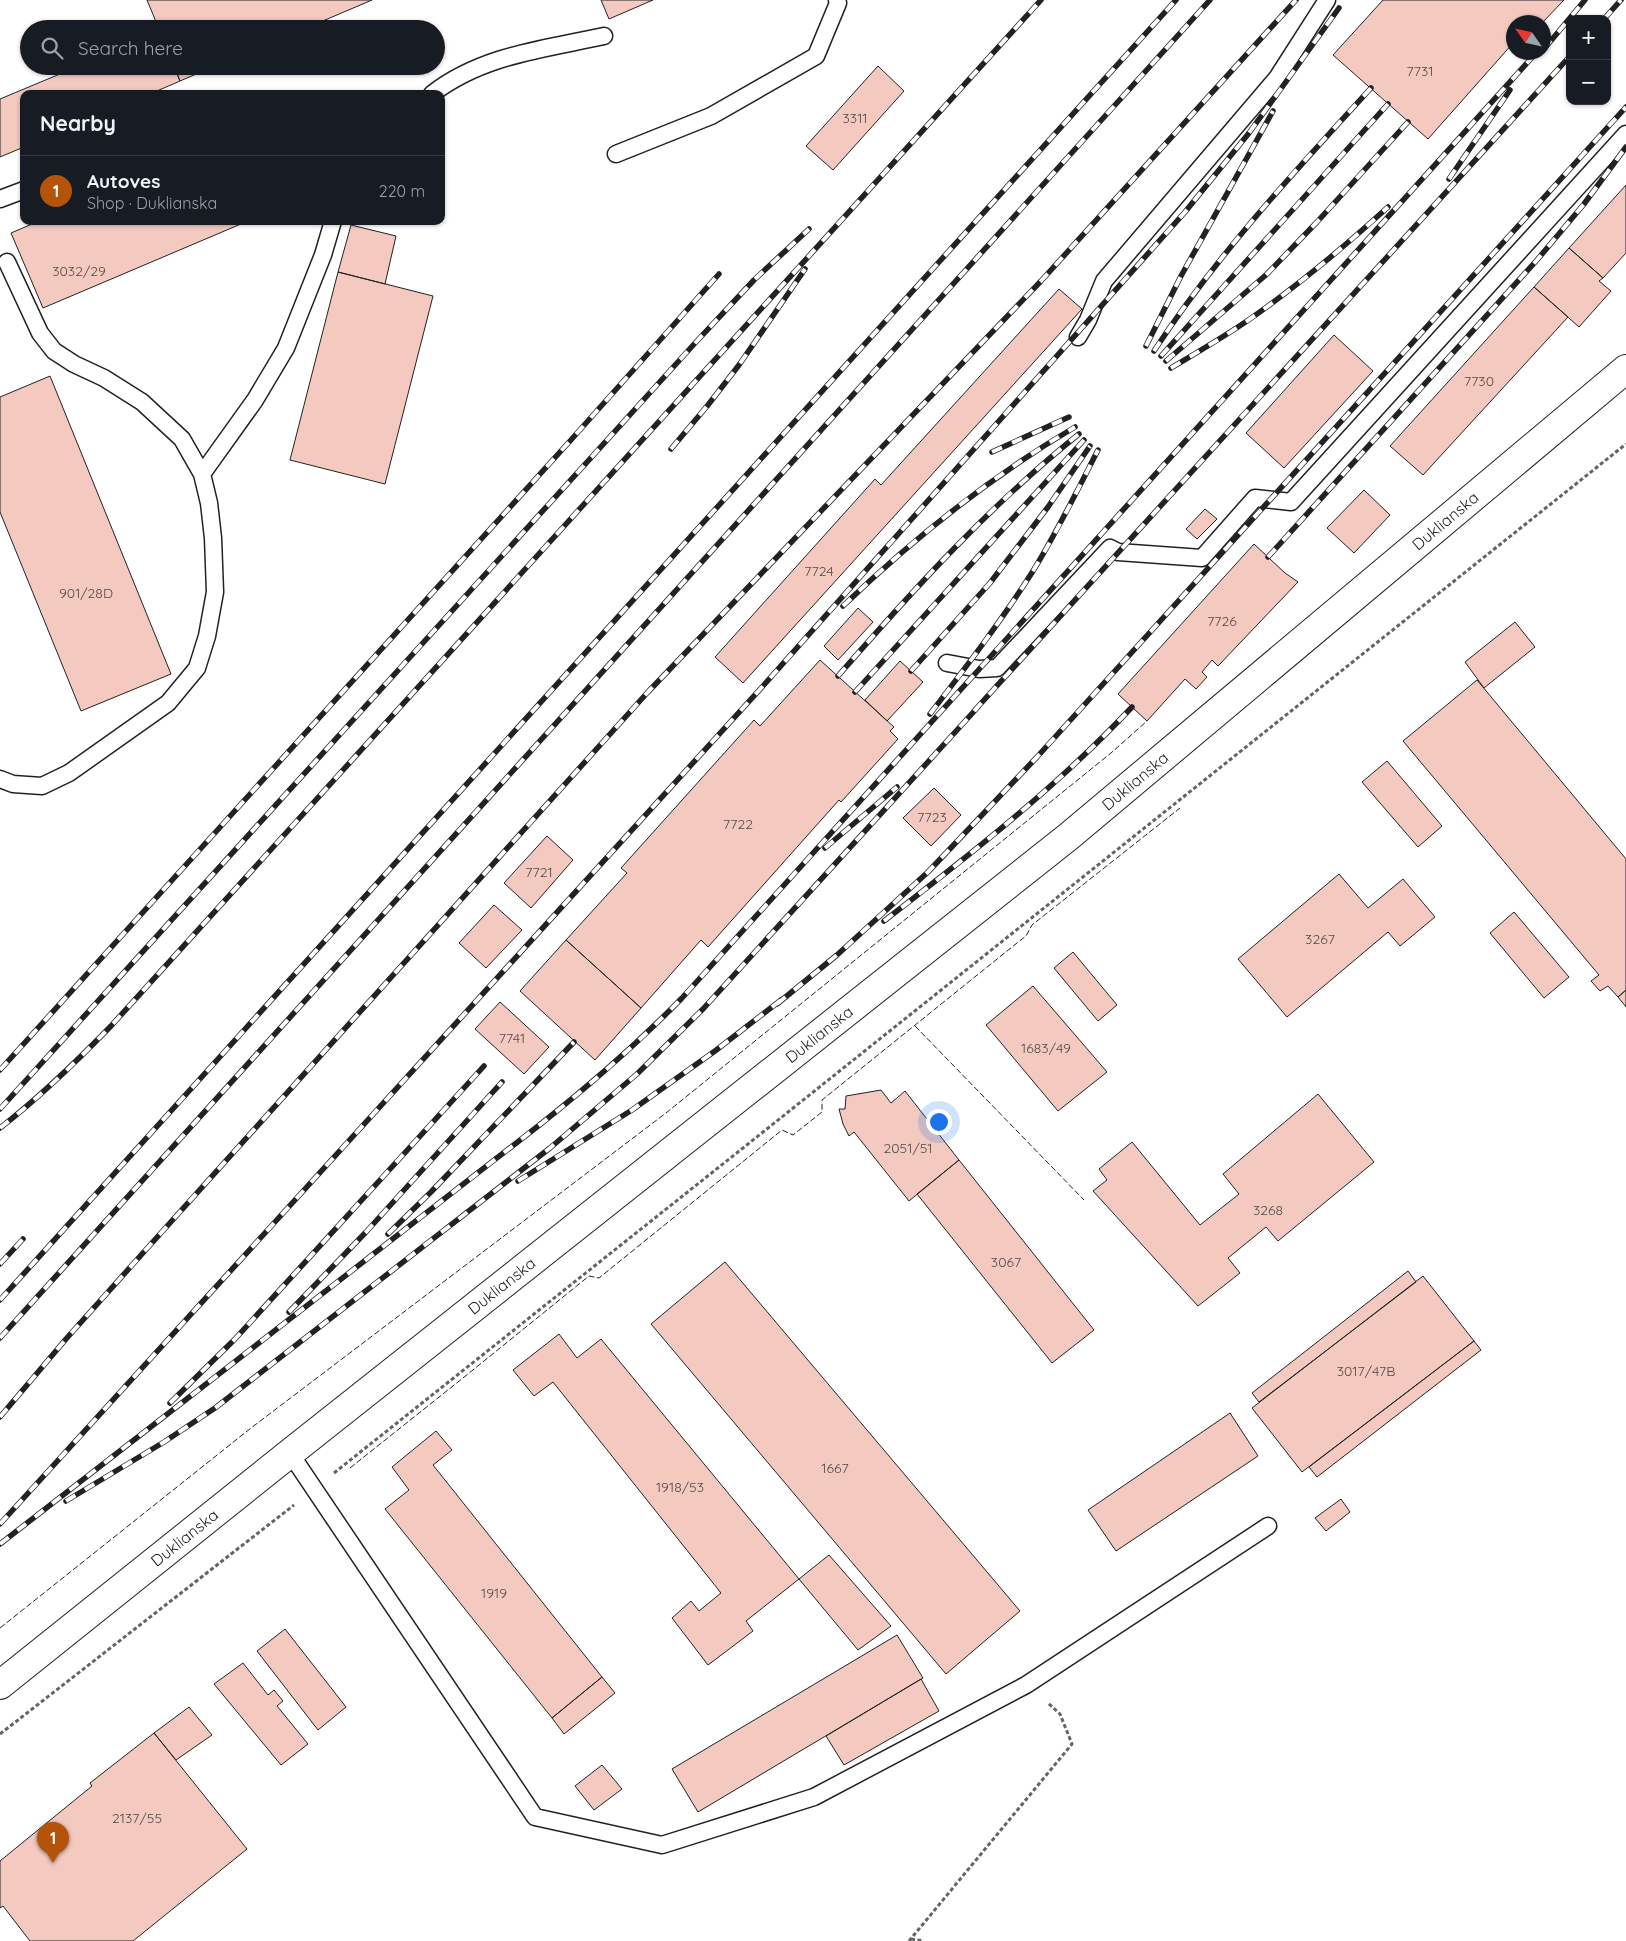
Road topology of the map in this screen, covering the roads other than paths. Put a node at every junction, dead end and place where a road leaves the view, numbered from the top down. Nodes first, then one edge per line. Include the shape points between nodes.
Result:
1 (836, 0) edge
2 (1327, 0) edge
3 (604, 36) dead end
4 (437, 90) edge
5 (1626, 134) edge
6 (616, 154) dead end
7 (20, 192) edge
8 (0, 199) edge
9 (332, 225) edge
10 (7, 262) dead end
11 (1078, 337) dead end
12 (1626, 369) edge
13 (202, 474) junction
14 (947, 663) dead end
15 (0, 779) edge
16 (290, 1453) junction
17 (1268, 1526) dead end
18 (0, 1685) edge

1 - 6 lane via 838,3 816,56 711,116
2 - 11 lane via 1277,78 1104,281
3 - 4 lane via 501,58 450,80
5 - 14 lane via 1291,502 1255,498 1202,558 1118,552 1110,548 997,668 979,669
7 - 8 lane
9 - 13 lane via 286,348 255,400
10 - 13 lane via 40,334 54,351 142,402 182,439
12 - 16 street, Duklianska via 1068,837
13 - 15 lane via 213,538 215,592 207,636 196,668 168,703 69,774 42,786 13,784
16 - 17 lane via 536,1816 662,1844 814,1797 1026,1685
16 - 18 street, Duklianska

